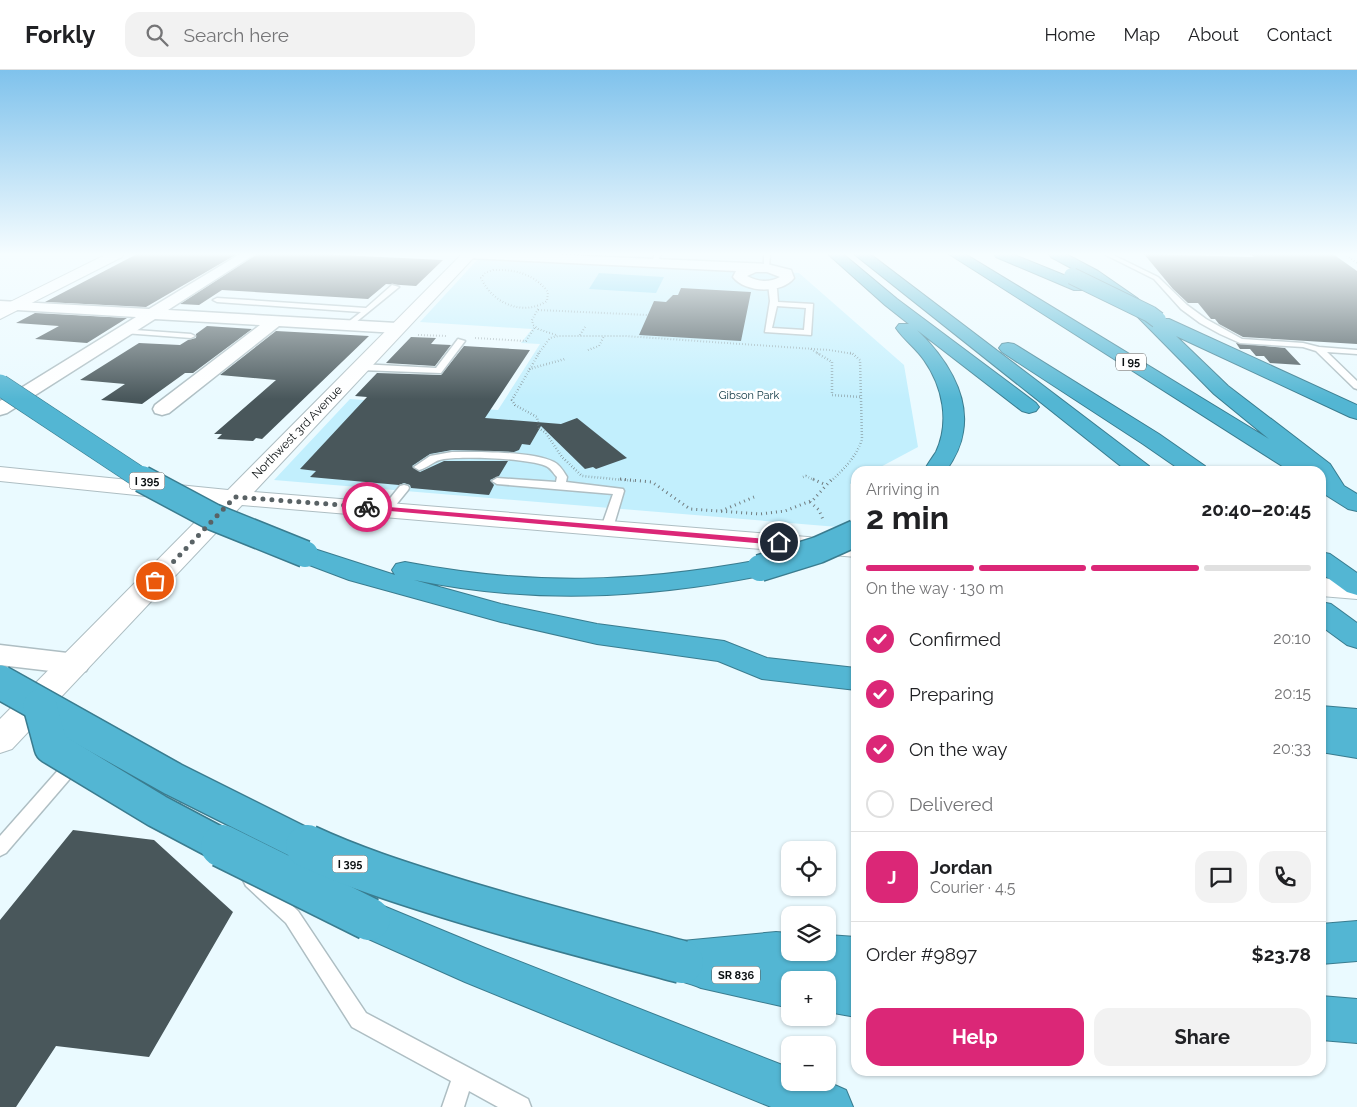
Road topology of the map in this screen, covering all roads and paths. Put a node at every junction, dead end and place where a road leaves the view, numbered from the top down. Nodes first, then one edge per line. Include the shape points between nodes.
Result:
1 (171, 302) edge
2 (253, 302) edge
3 (378, 302) edge
4 (422, 302) edge
5 (509, 302) edge
6 (545, 302) edge
7 (875, 302) edge
8 (892, 302) edge
9 (926, 302) edge
10 (1034, 302) edge
11 (1121, 302) edge
12 (1132, 302) edge
13 (1180, 302) edge
14 (773, 304) joint
15 (8, 305) edge
16 (537, 306) junction
17 (366, 310) junction
18 (538, 310) junction
19 (593, 312) junction
20 (0, 314) edge
21 (152, 314) junction
22 (942, 314) junction
23 (648, 315) dead end
24 (591, 316) dead end
25 (275, 321) junction
26 (1166, 324) junction
27 (350, 325) junction
28 (585, 327) dead end
29 (397, 328) junction
30 (124, 331) junction
31 (580, 335) junction
32 (191, 336) dead end
33 (558, 336) junction
34 (604, 336) junction
35 (461, 341) dead end
36 (810, 349) junction
37 (1319, 349) junction
38 (588, 350) dead end
39 (1357, 352) edge
40 (565, 359) dead end
41 (360, 367) junction
42 (529, 369) junction
43 (0, 385) edge
44 (1357, 386) edge
45 (862, 397) junction
46 (0, 409) edge
47 (162, 409) dead end
48 (1357, 413) edge
49 (1357, 428) edge
50 (1102, 443) junction
51 (939, 466) edge
52 (1134, 466) edge
53 (1190, 466) edge
54 (1297, 466) edge
55 (1319, 466) edge
56 (419, 468) dead end
57 (0, 474) edge
58 (803, 478) dead end
59 (497, 481) dead end
60 (560, 485) junction
61 (826, 485) junction
62 (1328, 486) edge
63 (404, 488) dead end
64 (235, 497) junction
65 (754, 497) dead end
66 (810, 502) junction
67 (1357, 504) edge
68 (387, 508) junction
69 (721, 511) junction
70 (826, 526) dead end
71 (607, 528) junction
72 (851, 535) edge
73 (851, 549) edge
74 (305, 554) junction
75 (1326, 564) edge
76 (1357, 586) edge
77 (1326, 587) edge
78 (1357, 590) edge
79 (1326, 615) edge
80 (1357, 638) edge
81 (724, 652) junction
82 (0, 655) edge
83 (76, 664) junction
84 (851, 665) edge
85 (851, 679) edge
86 (0, 682) edge
87 (44, 699) junction
88 (1326, 719) edge
89 (1357, 722) edge
90 (97, 736) junction
91 (0, 740) edge
92 (1326, 740) edge
93 (1357, 746) edge
94 (0, 848) edge
95 (1357, 941) edge
96 (1326, 944) edge
97 (851, 958) edge
98 (682, 962) junction
99 (781, 984) edge
100 (836, 992) edge
101 (851, 994) edge
102 (1326, 1018) edge
103 (1357, 1021) edge
104 (464, 1076) junction
105 (454, 1107) edge
106 (520, 1107) edge
107 (829, 1107) edge

1 - 21 street
2 - 17 lane
3 - 17 lane
4 - 29 street, Northwest 3rd Avenue
5 - 16 path via 521,307
6 - 16 path
7 - 51 highway via 914,336 942,374 951,395 954,420 948,450
8 - 50 highway via 1055,425
9 - 22 highway
10 - 54 highway, I 95
11 - 26 highway, bridge
12 - 55 highway via 1226,395
13 - 37 lane via 1203,321 1240,341
14 - 14 lane via 768,330 808,333 810,306
15 - 20 street
15 - 21 street
16 - 18 path
17 - 27 lane
18 - 19 path
18 - 33 path via 532,320 533,325
19 - 23 path
19 - 24 path
21 - 25 street
21 - 30 street
22 - 50 highway
22 - 53 highway via 984,333
25 - 27 street
25 - 47 street
26 - 48 highway
26 - 49 highway via 1255,376
27 - 29 street
28 - 31 path
29 - 41 street, Northwest 3rd Avenue
30 - 32 lane
30 - 46 street
31 - 33 path
31 - 34 path
33 - 42 path via 544,344
34 - 36 path
34 - 38 path via 598,346
35 - 41 lane via 438,371
36 - 45 path via 832,362 832,395
36 - 45 path via 841,351 859,357
37 - 39 lane
37 - 44 lane
40 - 42 path
41 - 64 street, Northwest 3rd Avenue
42 - 69 path via 513,397 513,403 534,414 539,428 582,476 652,482 690,509
43 - 74 highway, I 395, bridge via 181,501 256,536
45 - 61 path via 861,444 849,463
50 - 52 highway
56 - 60 lane via 443,456 461,454 533,460 552,465 562,477
57 - 64 street
58 - 61 path via 806,476
59 - 60 lane
60 - 71 lane via 619,491
61 - 66 path
62 - 67 highway
63 - 68 lane
64 - 68 street
64 - 83 street, Northwest 3rd Avenue
65 - 69 path
66 - 69 path via 768,514
66 - 70 path via 819,510
68 - 71 street
71 - 73 street
72 - 74 highway, bridge via 818,550 760,568 668,584 576,589 477,583
74 - 81 highway, I 395 via 359,574 544,622 597,634
75 - 76 highway
77 - 78 street
79 - 80 highway
81 - 84 highway
81 - 85 highway via 762,668
82 - 83 street
83 - 87 street, Northwest 3rd Avenue
86 - 87 highway, I 395, bridge
87 - 90 lane
87 - 91 street, Northwest 3rd Avenue
87 - 98 highway, I 395, bridge via 180,783 340,860 424,891
87 - 107 highway, bridge via 51,747 157,811 246,858 369,919 480,967
88 - 89 highway
90 - 94 lane
90 - 104 lane via 292,917 359,1020
92 - 93 highway
95 - 96 highway
97 - 98 highway via 776,952
98 - 99 highway, SR 836
100 - 101 highway
102 - 103 highway
104 - 105 lane
104 - 106 lane

